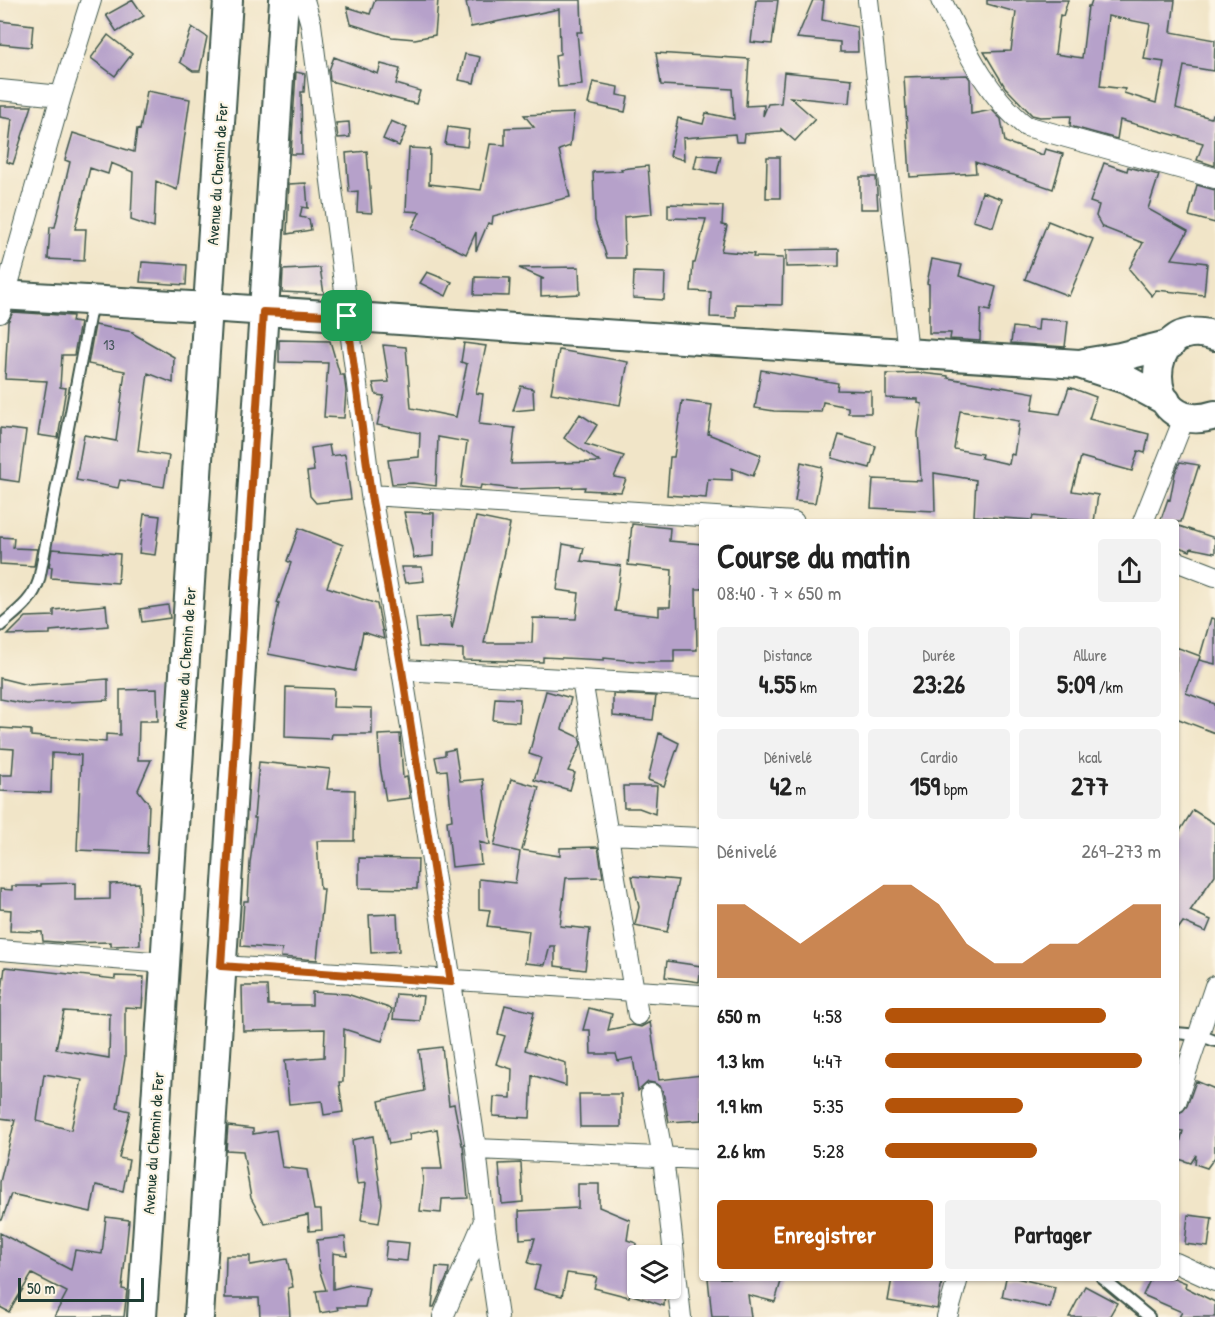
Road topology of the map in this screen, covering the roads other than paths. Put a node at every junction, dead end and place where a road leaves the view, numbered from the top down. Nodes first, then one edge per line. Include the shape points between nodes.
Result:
1 (91, 0) edge
2 (228, 0) edge
3 (284, 0) edge
4 (304, 0) edge
5 (868, 0) edge
6 (940, 0) edge
7 (0, 90) edge
8 (61, 96) junction
9 (1215, 178) edge
10 (2, 301) edge
11 (92, 301) junction
12 (208, 307) junction
13 (263, 312) junction
14 (347, 316) junction
15 (1215, 336) edge
16 (1171, 344) junction
17 (908, 352) junction
18 (1079, 364) junction
19 (1176, 409) junction
20 (1215, 415) edge
21 (371, 495) junction
22 (747, 519) edge
23 (1144, 519) edge
24 (1179, 562) edge
25 (1215, 576) edge
26 (0, 626) edge
27 (402, 670) junction
28 (582, 680) junction
29 (699, 687) edge
30 (608, 834) junction
31 (699, 838) edge
32 (0, 950) edge
33 (165, 963) junction
34 (221, 966) junction
35 (451, 982) junction
36 (1215, 986) edge
37 (634, 992) junction
38 (699, 995) edge
39 (638, 1015) dead end
40 (1179, 1033) edge
41 (1207, 1038) edge
42 (651, 1094) dead end
43 (1179, 1096) edge
44 (476, 1149) junction
45 (663, 1157) junction
46 (699, 1160) edge
47 (484, 1221) junction
48 (1179, 1264) edge
49 (957, 1281) edge
50 (1106, 1281) edge
51 (1215, 1281) edge
52 (142, 1317) edge
53 (199, 1317) edge
54 (443, 1317) edge
55 (498, 1317) edge
56 (681, 1317) edge
57 (947, 1317) edge
58 (1149, 1317) edge

1 - 8 street
2 - 12 main road, Avenue du Chemin de Fer
3 - 13 main road
4 - 14 street
5 - 17 street
6 - 9 street via 993,94 1026,126
7 - 8 street
8 - 10 street
10 - 11 main road
11 - 12 main road
11 - 26 lane via 39,580 34,594
12 - 13 main road
12 - 33 main road, Avenue du Chemin de Fer
13 - 14 main road
13 - 34 main road
14 - 17 main road
14 - 21 street
15 - 16 main road via 1192,334
16 - 18 main road
16 - 19 main road via 1161,357 1158,388
17 - 18 main road
18 - 19 main road via 1125,380
19 - 20 main road via 1201,418
19 - 23 street
21 - 22 street
21 - 27 street
24 - 25 street
27 - 28 street
27 - 35 street
28 - 29 street
28 - 30 street
30 - 31 street
30 - 37 street
32 - 33 street
33 - 52 main road, Avenue du Chemin de Fer
34 - 35 street
34 - 53 main road
35 - 37 street
35 - 44 street
36 - 41 street
37 - 38 street
37 - 39 street
40 - 41 lane
41 - 43 street
42 - 45 street
44 - 45 street
44 - 47 street
45 - 46 street
45 - 56 street
47 - 54 street
47 - 55 street
48 - 51 street
49 - 57 street
50 - 58 lane

